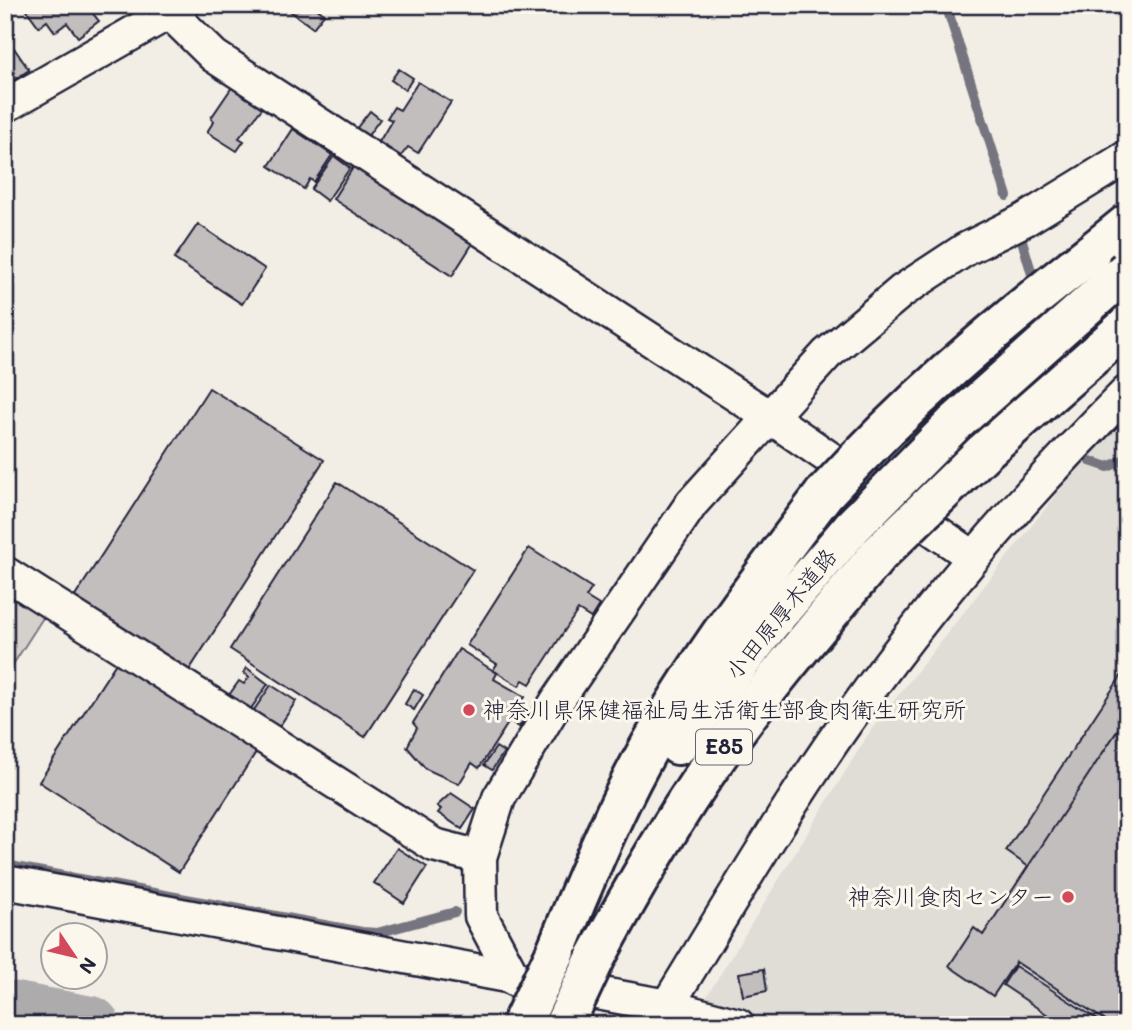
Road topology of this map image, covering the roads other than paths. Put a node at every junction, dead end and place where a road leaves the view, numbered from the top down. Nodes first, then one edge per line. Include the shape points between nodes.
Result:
1 (171, 8) edge
2 (5, 106) edge
3 (1127, 157) edge
4 (1127, 224) edge
5 (1127, 270) edge
6 (1127, 326) edge
7 (1127, 391) edge
8 (770, 417) junction
9 (973, 557) junction
10 (5, 573) edge
11 (480, 857) junction
12 (5, 882) edge
13 (556, 951) junction
14 (515, 980) junction
15 (667, 1006) junction
16 (520, 1025) edge
17 (564, 1025) edge
18 (738, 1025) edge

1 - 2 street
1 - 8 street via 214,56
3 - 8 street via 1059,201 965,249 902,291 827,354
4 - 13 highway, bridge via 956,361 824,494 741,603 667,719 632,780
5 - 13 highway, 小田原厚木道路 / E85, bridge via 953,425 853,526 768,626 686,732 596,873
6 - 17 highway, 小田原厚木道路 / E85, bridge via 984,452 879,554 795,654 716,757 667,831 595,959
7 - 9 street
8 - 9 street
8 - 11 street via 692,503 557,701 499,798
9 - 15 street via 855,710
10 - 11 street via 434,845
11 - 14 street via 481,916
12 - 14 street
13 - 16 highway, 小田原厚木道路 / E85, bridge
14 - 15 street
15 - 18 street

